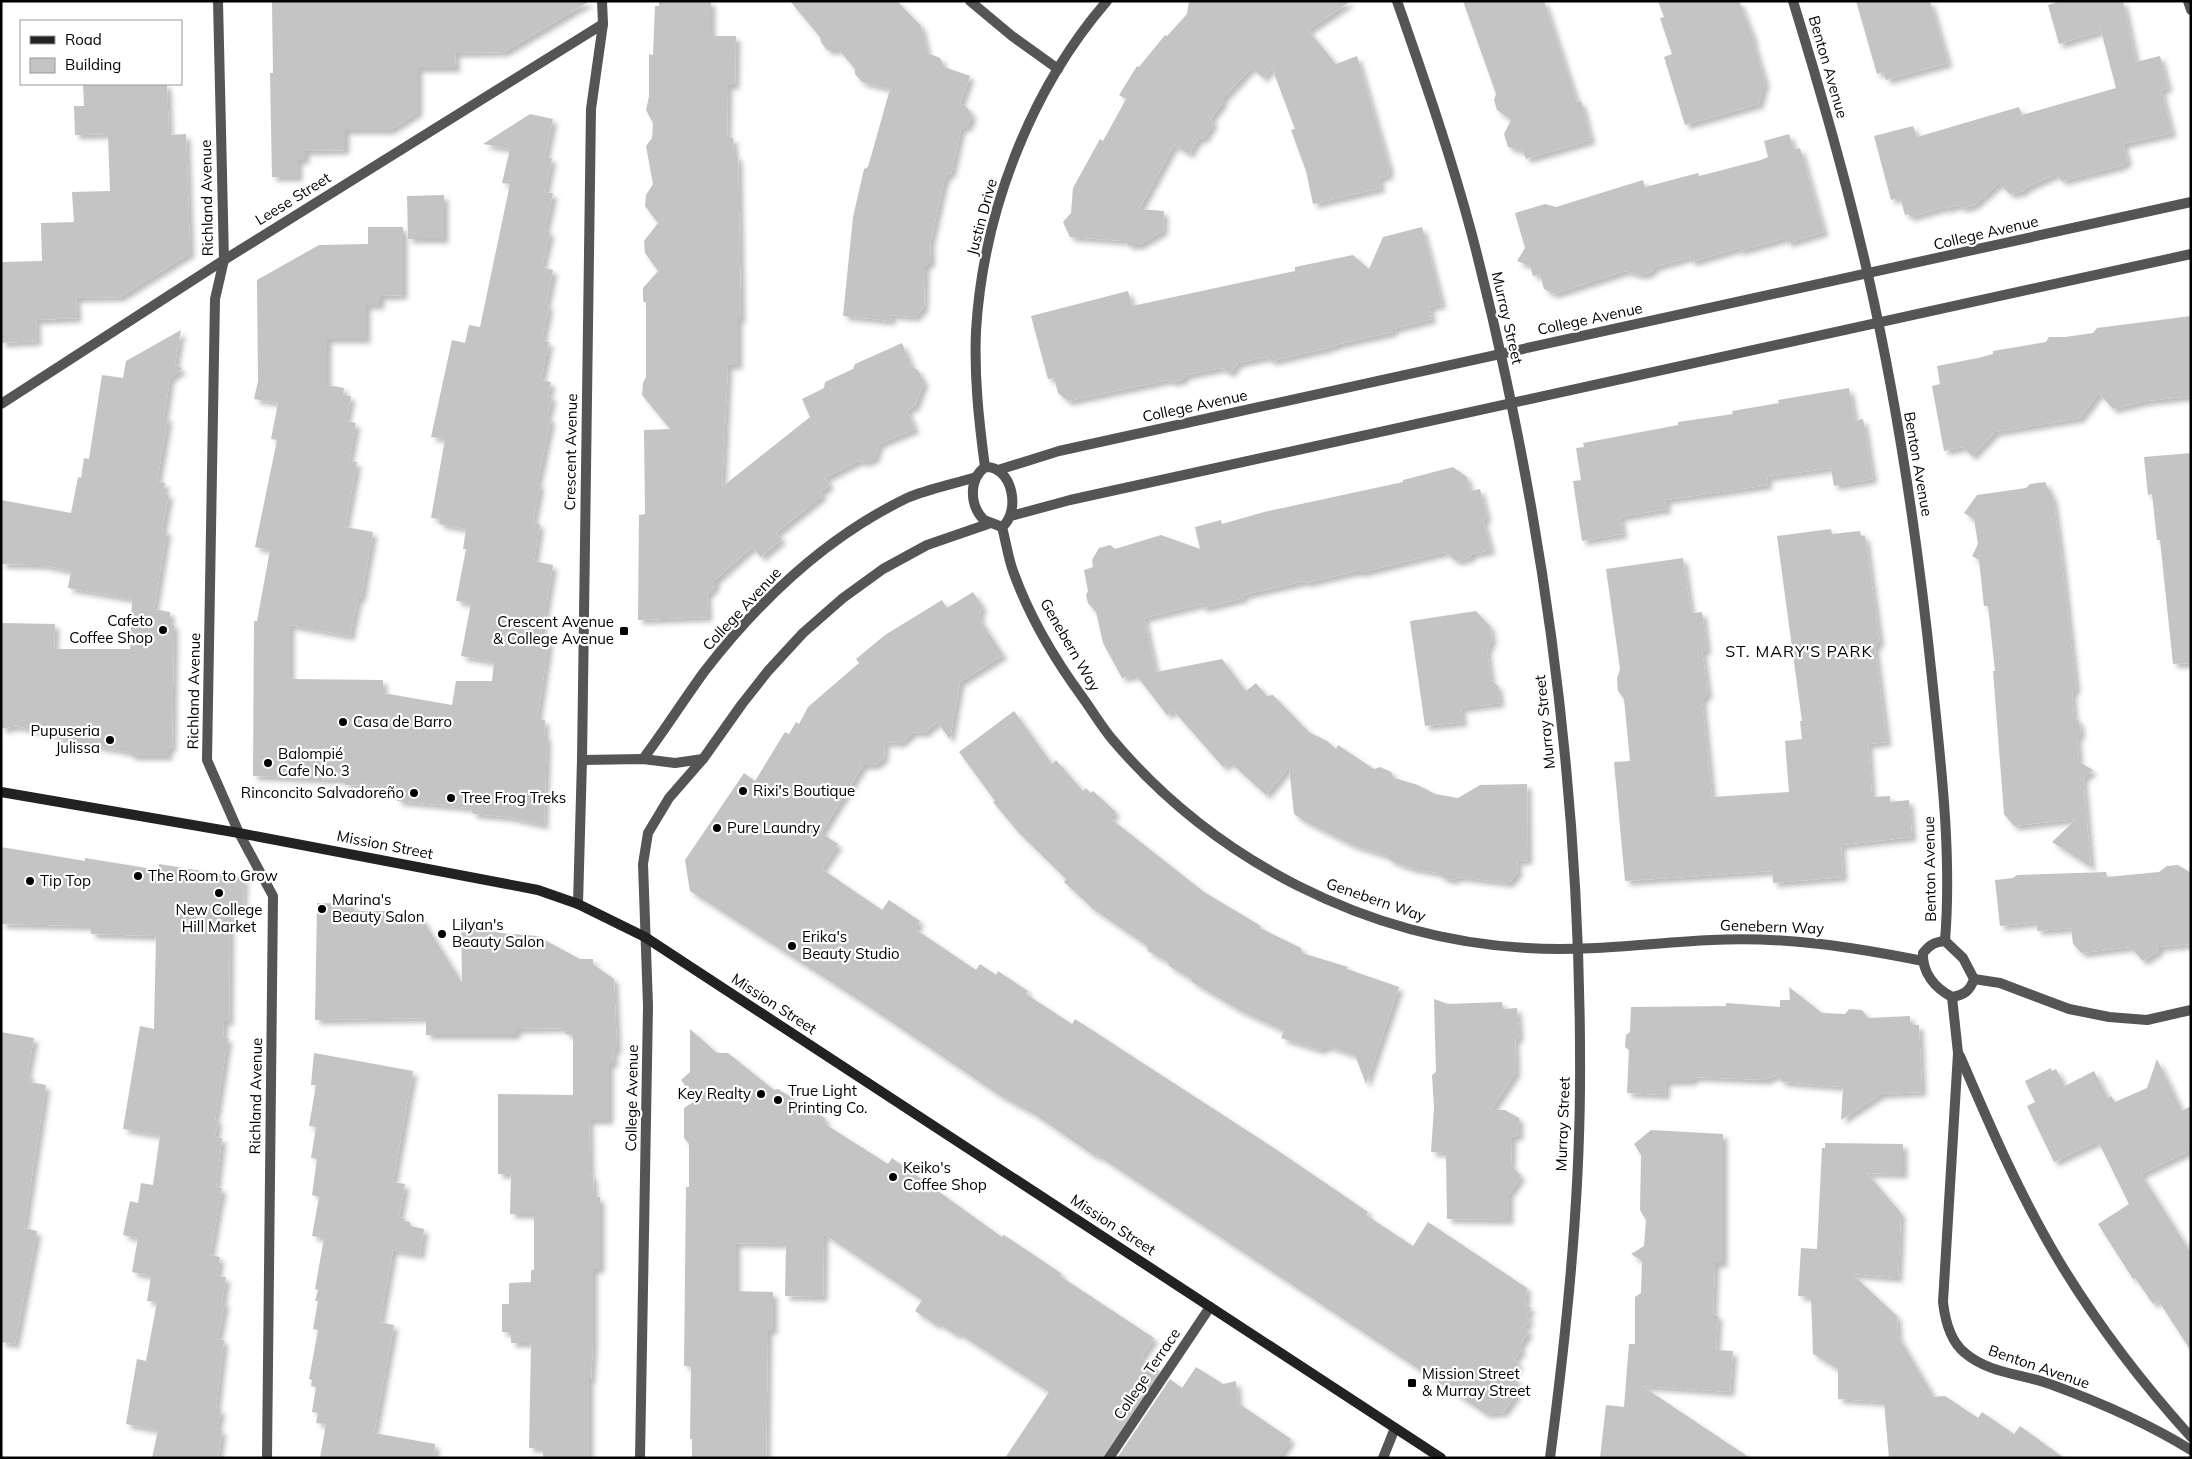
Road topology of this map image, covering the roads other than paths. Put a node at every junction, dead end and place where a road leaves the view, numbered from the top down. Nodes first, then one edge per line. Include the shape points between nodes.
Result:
1 (218, 1) edge
2 (602, 1) edge
3 (970, 1) edge
4 (1107, 1) edge
5 (1397, 1) edge
6 (1793, 1) edge
7 (2188, 1) edge
8 (2191, 10) edge
9 (602, 24) junction
10 (1058, 69) junction
11 (2191, 202) edge
12 (2191, 254) edge
13 (224, 260) junction
14 (1868, 274) junction
15 (1878, 322) junction
16 (1501, 354) junction
17 (1, 404) edge
18 (1511, 404) junction
19 (985, 467) junction
20 (998, 470) junction
21 (976, 477) junction
22 (1011, 516) junction
23 (988, 524) junction
24 (1002, 527) junction
25 (643, 759) junction
26 (704, 759) junction
27 (582, 760) junction
28 (1, 792) edge
29 (239, 833) junction
30 (578, 904) junction
31 (645, 937) junction
32 (1945, 941) junction
33 (1578, 949) junction
34 (1923, 961) junction
35 (1974, 979) junction
36 (1952, 997) junction
37 (2191, 1010) edge
38 (1958, 1053) junction
39 (1210, 1307) junction
40 (1395, 1428) junction
41 (2191, 1437) edge
42 (2191, 1450) edge
43 (267, 1458) edge
44 (640, 1458) edge
45 (1109, 1458) edge
46 (1383, 1458) edge
47 (1441, 1458) edge
48 (1550, 1458) edge

1 - 13 street, Richland Avenue
2 - 9 street, Crescent Avenue
3 - 10 street
4 - 10 street, Justin Drive
5 - 16 street, Murray Street via 1431,98 1471,232
6 - 14 street, Benton Avenue
7 - 8 street
9 - 13 street, Leese Street
9 - 27 street, Crescent Avenue via 591,109
10 - 19 street, Justin Drive via 1028,126 1003,192 986,261 976,331 976,398
11 - 14 street, College Avenue
12 - 15 street
13 - 17 street, Leese Street
13 - 29 street, Richland Avenue via 215,299 208,760
14 - 15 street, Benton Avenue
14 - 16 street, College Avenue
15 - 18 street
15 - 32 street, Benton Avenue via 1914,530 1927,630 1945,823 1948,896
16 - 18 street, Murray Street
16 - 20 street, College Avenue via 1059,451
18 - 22 street via 1070,500
18 - 33 street, Murray Street via 1536,536 1554,668
19 - 20 street
19 - 21 street
20 - 22 street via 1011,491
21 - 23 street via 974,502
21 - 25 street, College Avenue via 908,498 857,527 811,560 734,635
22 - 24 street
23 - 24 street
23 - 26 street, College Avenue via 927,545 883,569 843,598 803,633 768,671
24 - 33 street, Genebern Way via 1013,570 1037,624 1069,679 1112,739 1164,793 1217,837 1273,874 1343,907 1407,929 1468,942
25 - 26 street via 675,764
25 - 27 street
26 - 31 street, College Avenue via 669,798 648,833 643,864
27 - 30 street, Crescent Avenue
28 - 29 main road, Mission Street
29 - 30 main road, Mission Street via 538,890
29 - 43 street, Richland Avenue via 273,896
30 - 31 main road, Mission Street
31 - 39 main road, Mission Street
31 - 44 street, College Avenue via 648,1006
32 - 34 street via 1929,946 1923,953
32 - 35 street via 1963,958
33 - 34 street, Genebern Way via 1762,940 1815,942
33 - 48 street, Murray Street via 1580,1089 1575,1218
34 - 36 street via 1933,983
35 - 36 street via 1966,993
35 - 37 street via 2000,983 2069,1009 2109,1017 2147,1020
36 - 38 street, Benton Avenue
38 - 41 street, Benton Avenue via 2019,1187 2059,1261 2157,1400
38 - 42 street, Benton Avenue via 1943,1302 1944,1316 1954,1341 1976,1361 2109,1407
39 - 40 main road, Mission Street
39 - 45 street, College Terrace
40 - 46 street
40 - 47 main road, Mission Street

